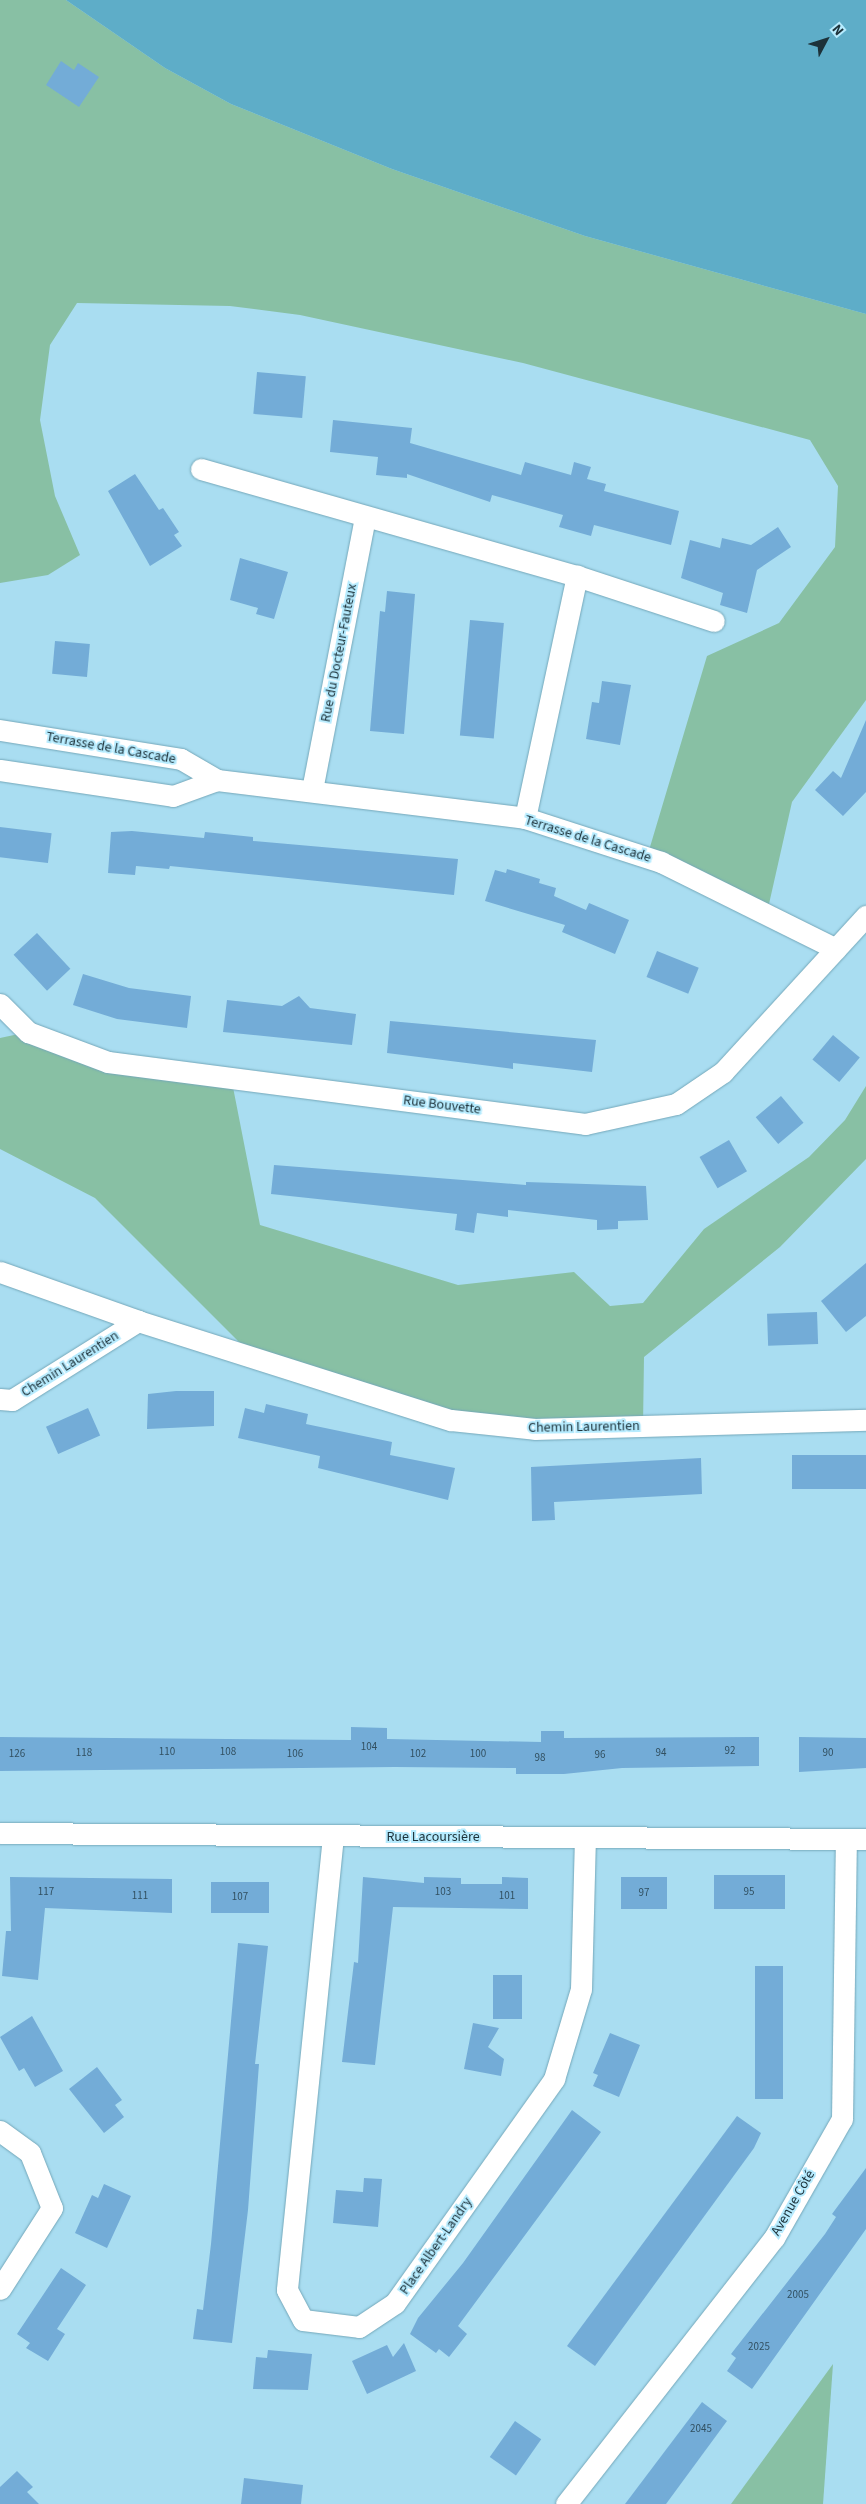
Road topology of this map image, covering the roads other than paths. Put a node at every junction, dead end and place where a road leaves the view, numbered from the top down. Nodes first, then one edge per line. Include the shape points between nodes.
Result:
1 (201, 469) dead end
2 (366, 517) junction
3 (576, 576) junction
4 (714, 621) dead end
5 (0, 730) edge
6 (0, 770) edge
7 (217, 780) junction
8 (312, 790) junction
9 (525, 818) junction
10 (866, 916) edge
11 (836, 949) junction
12 (0, 1004) edge
13 (0, 1272) edge
14 (138, 1321) junction
15 (0, 1399) edge
16 (866, 1420) edge
17 (0, 1833) edge
18 (333, 1836) junction
19 (585, 1837) junction
20 (856, 1839) edge
21 (0, 2131) edge
22 (0, 2289) edge
23 (566, 2504) edge

1 - 2 street
2 - 3 street
2 - 8 street, Rue du Docteur-Fauteux
3 - 4 street
3 - 9 street
5 - 7 street, Terrasse de la Cascade via 181,759
6 - 7 street, Terrasse de la Cascade via 173,796
7 - 8 street, Terrasse de la Cascade
8 - 9 street, Terrasse de la Cascade
9 - 11 street, Terrasse de la Cascade via 661,862
10 - 11 street
11 - 12 street, Rue Bouvette via 723,1072 676,1104 585,1124 108,1062 28,1032
13 - 14 street, Chemin Laurentien
14 - 15 street, Chemin Laurentien via 12,1400
14 - 16 street, Chemin Laurentien via 450,1420 535,1429
17 - 18 street, Rue Lacoursière
18 - 19 street, Rue Lacoursière
18 - 19 street, Place Albert-Landry via 287,2290 303,2320 359,2327 395,2303 554,2079 581,1989
19 - 20 street, Rue Lacoursière
20 - 23 street, Avenue Côté via 842,2119 774,2238
21 - 22 street via 30,2153 52,2208

